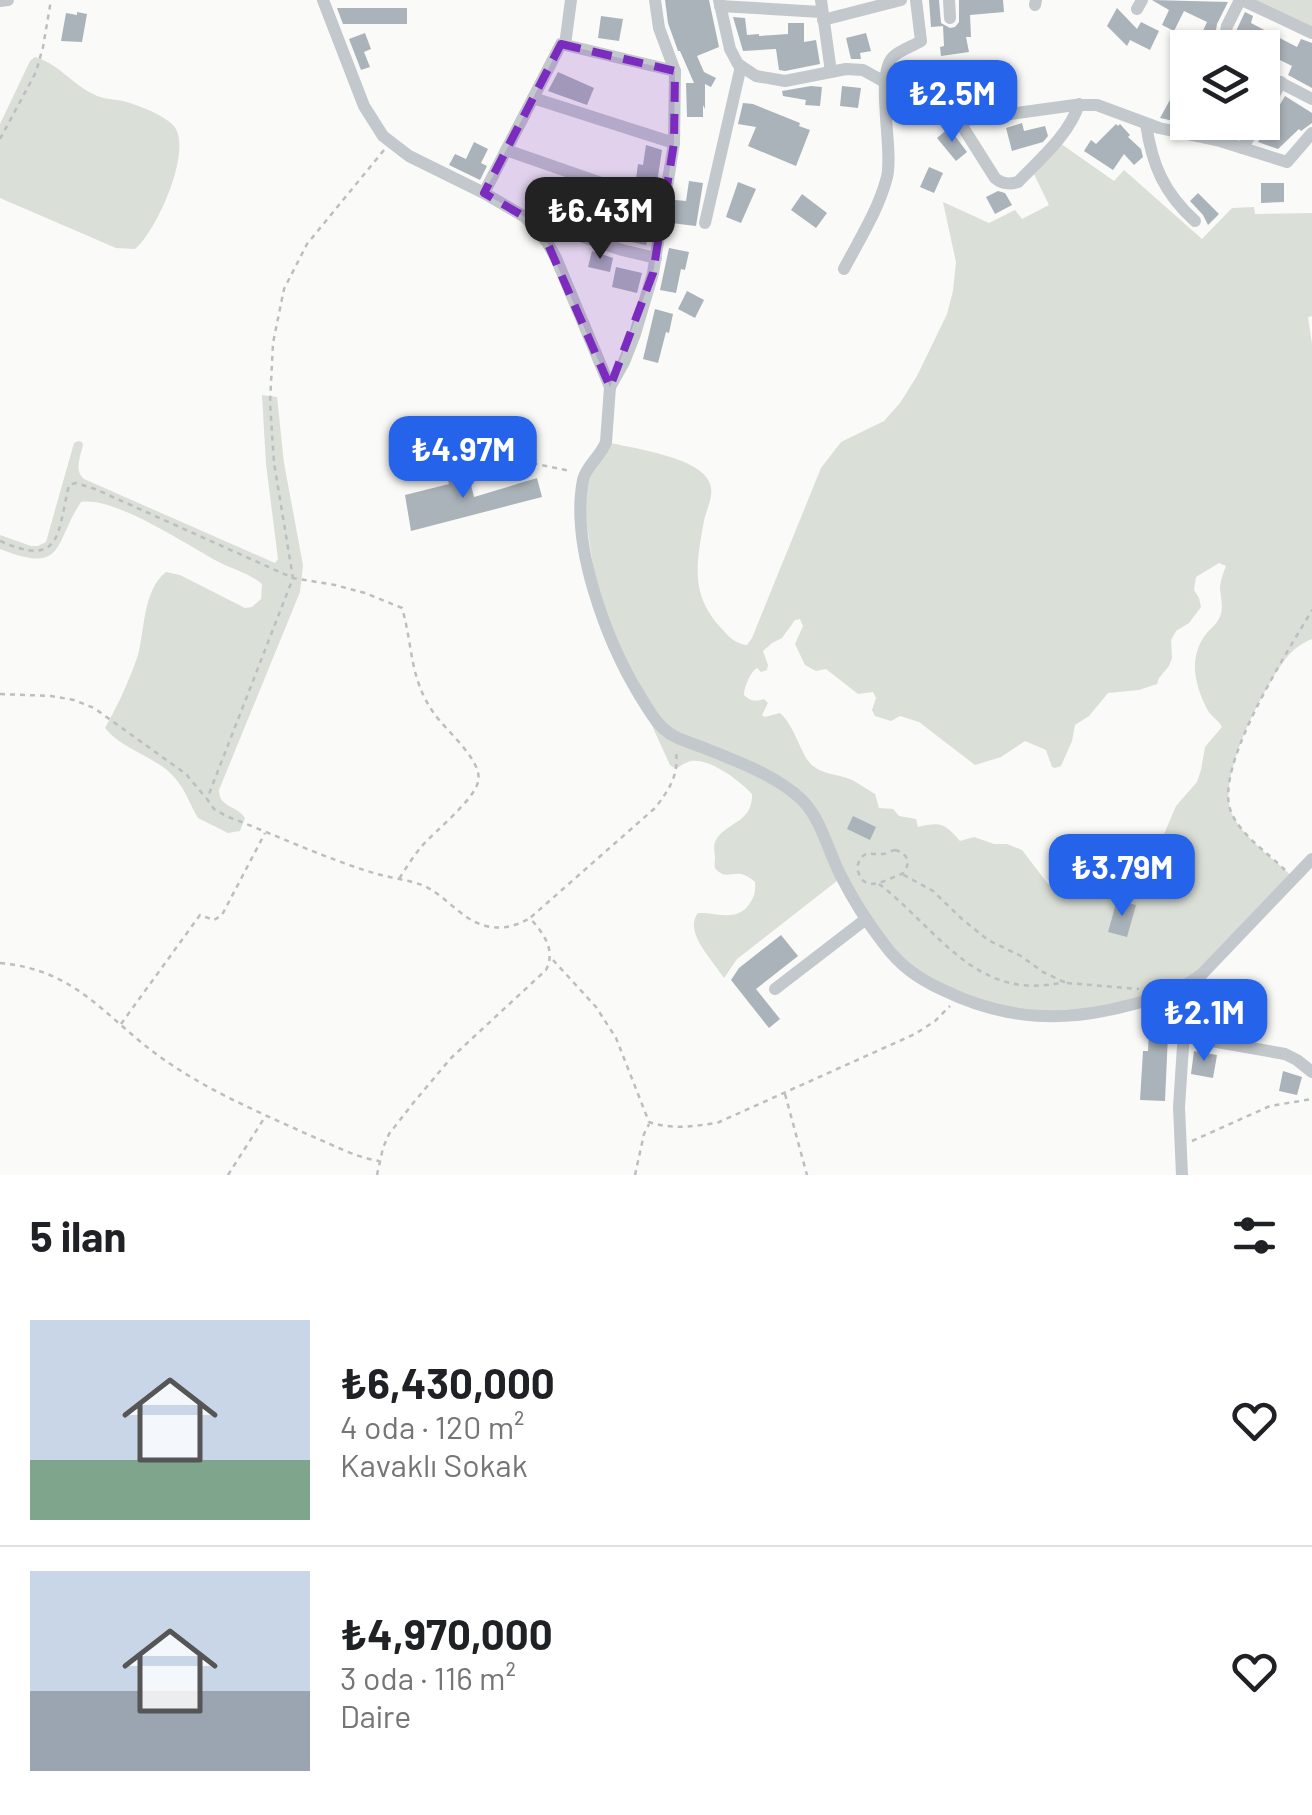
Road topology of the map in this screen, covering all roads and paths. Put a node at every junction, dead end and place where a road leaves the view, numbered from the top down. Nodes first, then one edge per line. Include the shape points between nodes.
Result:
1 (8, 0) edge
2 (51, 0) edge
3 (322, 0) edge
4 (571, 0) edge
5 (655, 0) edge
6 (901, 0) edge
7 (916, 0) edge
8 (949, 0) edge
9 (1241, 0) edge
10 (0, 1) edge
11 (719, 3) edge
12 (822, 10) edge
13 (950, 18) dead end
14 (1226, 30) edge
15 (1312, 32) edge
16 (565, 45) junction
17 (741, 66) junction
18 (675, 71) junction
19 (831, 72) junction
20 (885, 82) junction
21 (1281, 82) edge
22 (533, 98) junction
23 (1312, 99) edge
24 (1079, 104) junction
25 (960, 120) junction
26 (1146, 124) junction
27 (1312, 132) edge
28 (0, 139) edge
29 (1247, 140) edge
30 (390, 142) junction
31 (674, 143) junction
32 (1242, 148) junction
33 (506, 150) junction
34 (484, 193) junction
35 (666, 195) junction
36 (525, 217) junction
37 (1195, 221) dead end
38 (705, 223) dead end
39 (656, 258) junction
40 (844, 269) dead end
41 (610, 388) junction
42 (585, 474) junction
43 (425, 476) dead end
44 (0, 542) edge
45 (293, 578) junction
46 (1312, 610) edge
47 (0, 694) edge
48 (674, 736) junction
49 (207, 799) junction
50 (266, 832) junction
51 (1312, 859) edge
52 (902, 874) junction
53 (1294, 878) junction
54 (399, 879) junction
55 (880, 884) junction
56 (530, 918) junction
57 (866, 918) junction
58 (552, 959) junction
59 (0, 964) edge
60 (1064, 982) junction
61 (1187, 986) junction
62 (774, 989) dead end
63 (1140, 990) dead end
64 (958, 998) junction
65 (121, 1024) junction
66 (1183, 1036) junction
67 (1312, 1072) edge
68 (784, 1092) junction
69 (1312, 1099) edge
70 (266, 1116) junction
71 (650, 1122) junction
72 (1180, 1147) junction
73 (380, 1161) junction
74 (228, 1175) edge
75 (377, 1175) edge
76 (636, 1175) edge
77 (806, 1175) edge
78 (1182, 1175) edge

1 - 10 street
2 - 28 path via 36,72
3 - 30 street via 364,106
4 - 16 street
5 - 18 street
6 - 12 street
7 - 20 street via 921,42 894,56
8 - 13 street
9 - 14 street
9 - 15 street
11 - 12 street
11 - 17 street via 730,50
12 - 19 street
16 - 18 street
16 - 22 street
17 - 19 street via 785,81
17 - 38 street
18 - 31 street
19 - 20 street via 857,69
20 - 25 street
20 - 40 street via 888,175
21 - 23 street
22 - 31 street
22 - 33 street
24 - 25 street
24 - 25 street via 1056,141 1011,184 996,178
24 - 26 street
26 - 32 street
26 - 37 street via 1170,195
27 - 32 street via 1286,162
29 - 32 street
30 - 34 street
30 - 45 path via 306,244 284,289 270,403
31 - 35 street
33 - 34 street
33 - 35 street via 601,183
34 - 36 street
35 - 39 street
36 - 39 street
36 - 41 street via 556,258
39 - 41 street via 635,334
41 - 42 street via 606,442
42 - 43 path via 508,458
42 - 48 street via 584,543 601,614 639,694
44 - 45 path via 48,549 69,486 76,484
45 - 49 path
45 - 54 path via 365,592 402,608 416,684 478,769 472,794
46 - 53 path via 1253,713 1228,792 1242,828
47 - 49 path via 51,696 94,708 186,774
48 - 56 path via 677,766 665,795
48 - 57 street via 768,777 804,802
49 - 50 path via 214,809
50 - 54 path
50 - 65 path via 222,915 200,915
51 - 53 street
52 - 55 path
52 - 55 path via 908,862 901,852 866,854 859,875
52 - 60 path via 933,891 988,940
53 - 61 street
54 - 56 path via 443,896 491,928
55 - 60 path via 961,958 997,980 1038,988
56 - 58 path
57 - 62 street
57 - 64 street via 908,970
58 - 71 path via 616,1038
58 - 73 path via 451,1058 389,1134
59 - 65 path via 65,981
60 - 63 path
61 - 64 street via 1067,1016 998,1012
61 - 66 street
64 - 68 path via 915,1034
65 - 70 path via 174,1066
66 - 67 street via 1285,1054
66 - 72 street
68 - 71 path via 717,1123 684,1128
68 - 77 path
69 - 72 path via 1270,1106
70 - 73 path
70 - 74 path
71 - 76 path
72 - 78 street
73 - 75 path

